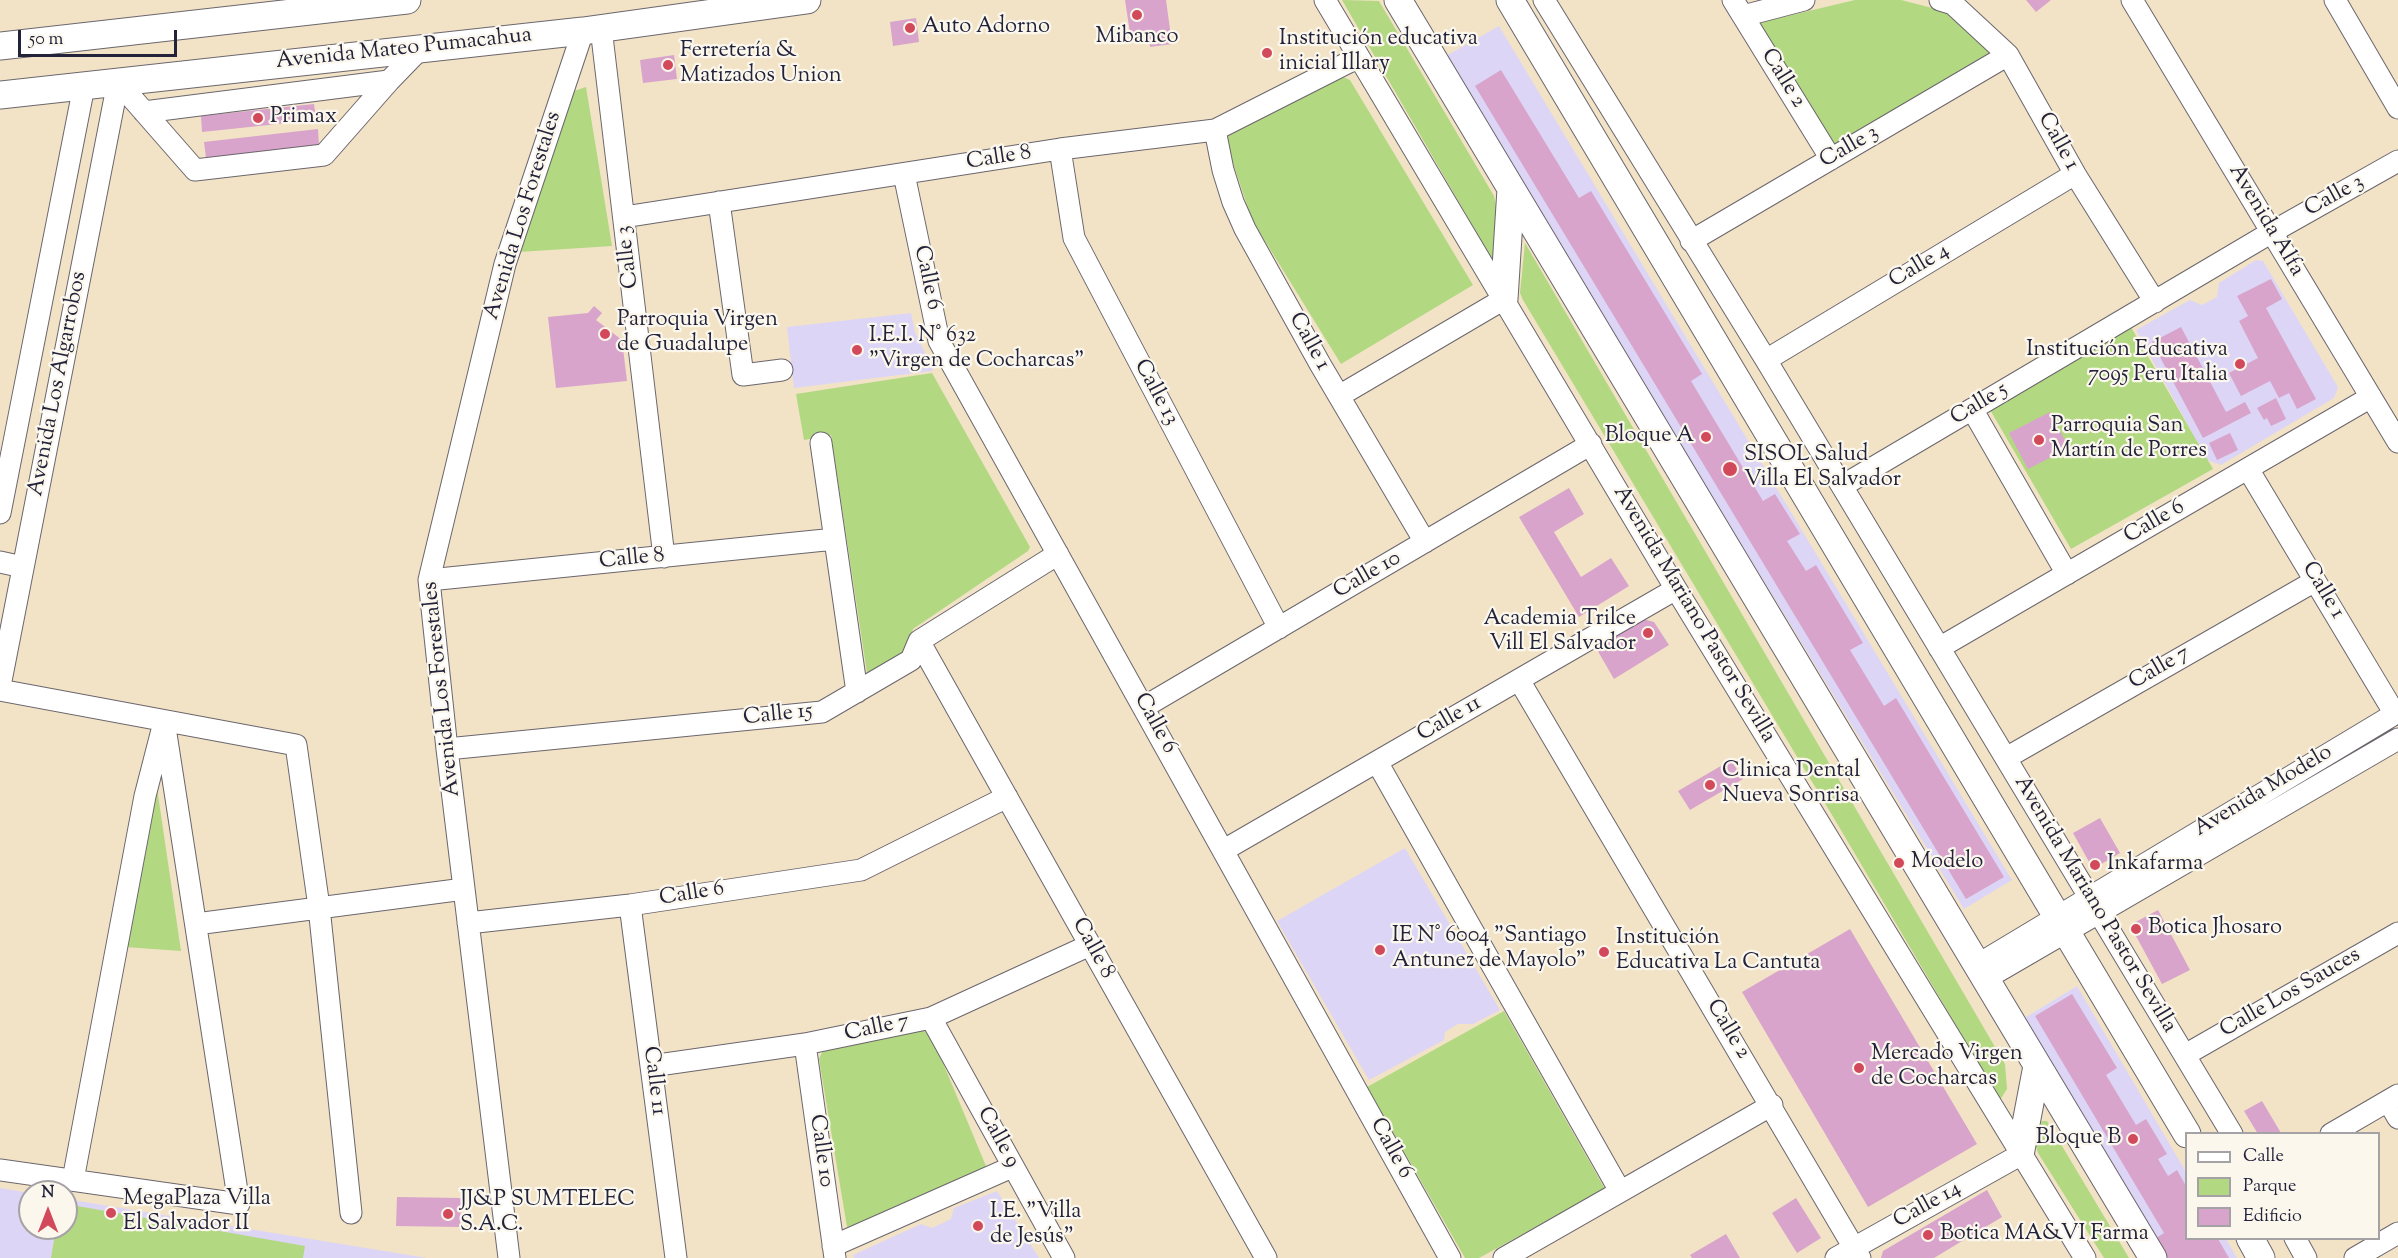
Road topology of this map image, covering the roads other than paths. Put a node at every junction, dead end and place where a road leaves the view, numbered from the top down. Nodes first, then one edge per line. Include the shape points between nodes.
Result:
1 (407, 0) edge
2 (807, 0) edge
3 (1325, 0) edge
4 (1398, 0) edge
5 (1510, 0) edge
6 (1544, 0) edge
7 (1804, 0) edge
8 (1940, 0) edge
9 (2132, 0) edge
10 (2334, 0) edge
11 (1738, 8) edge
12 (592, 29) junction
13 (0, 46) edge
14 (421, 48) junction
15 (2008, 56) junction
16 (1359, 57) junction
17 (388, 81) junction
18 (118, 82) junction
19 (84, 86) junction
20 (0, 95) edge
21 (2398, 108) edge
22 (144, 112) junction
23 (1215, 130) junction
24 (1060, 149) junction
25 (1831, 159) junction
26 (2398, 161) edge
27 (904, 174) junction
28 (2075, 174) junction
29 (1511, 189) junction
30 (719, 202) junction
31 (624, 217) junction
32 (2272, 232) junction
33 (1691, 241) junction
34 (1504, 299) junction
35 (2155, 302) junction
36 (1766, 360) junction
37 (782, 370) dead end
38 (1339, 396) junction
39 (2371, 397) junction
40 (1972, 409) junction
41 (821, 442) dead end
42 (2398, 442) edge
43 (1591, 444) junction
44 (2248, 469) junction
45 (1842, 486) junction
46 (0, 513) edge
47 (835, 539) junction
48 (1425, 542) junction
49 (1058, 554) junction
50 (664, 557) junction
51 (0, 562) edge
52 (23, 567) junction
53 (2067, 574) junction
54 (429, 580) junction
55 (2315, 581) junction
56 (1676, 589) junction
57 (1278, 628) junction
58 (919, 641) junction
59 (1939, 648) junction
60 (1519, 680) junction
61 (0, 688) edge
62 (857, 692) junction
63 (1144, 707) junction
64 (2397, 713) edge
65 (164, 721) junction
66 (2398, 739) edge
67 (447, 749) junction
68 (2006, 758) junction
69 (1377, 762) junction
70 (1007, 797) junction
71 (1224, 850) junction
72 (464, 890) junction
73 (630, 905) junction
74 (2094, 905) junction
75 (319, 907) junction
76 (468, 923) junction
77 (196, 924) junction
78 (2061, 924) junction
79 (2398, 933) edge
80 (1090, 945) junction
81 (1981, 972) junction
82 (931, 1018) junction
83 (805, 1044) junction
84 (2185, 1056) junction
85 (651, 1066) junction
86 (2037, 1066) junction
87 (1772, 1105) junction
88 (2395, 1105) edge
89 (2186, 1132) edge
90 (2231, 1132) edge
91 (2335, 1132) edge
92 (2020, 1155) junction
93 (1012, 1167) junction
94 (0, 1170) edge
95 (73, 1180) joint
96 (78, 1181) edge
97 (1620, 1191) junction
98 (351, 1214) dead end
99 (2398, 1233) edge
100 (2251, 1240) edge
101 (2296, 1240) edge
102 (834, 1252) edge
103 (1850, 1255) edge
104 (509, 1258) edge
105 (675, 1258) edge
106 (1064, 1258) edge
107 (1266, 1258) edge
108 (1450, 1258) edge
109 (1504, 1258) edge
110 (2085, 1258) edge
111 (2153, 1258) edge
112 (2261, 1258) edge
113 (2307, 1258) edge
114 (2355, 1258) edge

1 - 13 main road
2 - 12 main road, Avenida Mateo Pumacahua
3 - 16 street, Avenida Mariano Pastor Sevilla
4 - 29 main road
5 - 78 main road, Avenida Mariano Pastor Sevilla
6 - 33 street, Avenida Mariano Pastor Sevilla
7 - 11 street
8 - 15 street, Calle 1 via 1953,4
9 - 32 street, Avenida Alfa
10 - 21 street
11 - 25 street, Calle 2
12 - 14 main road, Avenida Mateo Pumacahua
12 - 31 street, Calle 3
12 - 54 street, Avenida Los Forestales via 505,264
14 - 17 street
14 - 18 main road, Avenida Mateo Pumacahua
15 - 25 street, Calle 3
15 - 28 street, Calle 1
16 - 23 street, Calle 8
16 - 34 street, Avenida Mariano Pastor Sevilla
17 - 22 street
17 - 22 street via 324,155 195,170
18 - 19 main road, Avenida Mateo Pumacahua
18 - 22 street
18 - 52 street, Avenida Los Algarrobos
19 - 20 main road, Avenida Mateo Pumacahua
19 - 46 street, Avenida Los Algarrobos
23 - 24 street, Calle 8
23 - 38 street, Calle 1 via 1223,170 1245,229
24 - 27 street, Calle 8
24 - 57 street, Calle 13 via 1074,238
25 - 33 street, Calle 3
26 - 32 street, Calle 3
27 - 30 street, Calle 8
27 - 49 street, Calle 6 via 939,341
28 - 35 street, Calle 1
28 - 36 street, Calle 4
29 - 34 main road
29 - 81 main road
30 - 31 street, Calle 8
30 - 37 street via 743,375
31 - 50 street, Calle 3
32 - 35 street, Calle 5
32 - 39 street, Avenida Alfa
33 - 36 street, Avenida Mariano Pastor Sevilla
34 - 38 street
34 - 43 street, Avenida Mariano Pastor Sevilla
35 - 40 street, Calle 5
36 - 45 street, Avenida Mariano Pastor Sevilla
38 - 48 street, Calle 1
39 - 42 street, Avenida Alfa
39 - 44 street, Calle 6
40 - 45 street, Calle 5
40 - 53 street
41 - 47 street
43 - 48 street, Calle 10
43 - 56 street, Avenida Mariano Pastor Sevilla
44 - 53 street, Calle 6
44 - 55 street, Calle 1
45 - 59 street, Avenida Mariano Pastor Sevilla
47 - 50 street, Calle 8
47 - 62 street
48 - 57 street, Calle 10
49 - 58 street, Calle 15
49 - 63 street, Calle 6
50 - 54 street, Calle 8
51 - 52 street
52 - 61 street, Avenida Los Algarrobos
53 - 59 street, Calle 6
54 - 67 street, Avenida Los Forestales
55 - 64 street, Calle 1
55 - 68 street, Calle 7
56 - 60 street, Calle 11
56 - 92 street, Avenida Mariano Pastor Sevilla
57 - 63 street, Calle 10
58 - 62 street, Calle 15 via 910,660
58 - 70 street, Calle 8
59 - 68 street, Avenida Mariano Pastor Sevilla
60 - 69 street, Calle 11
60 - 87 street, Calle 2
61 - 65 street
62 - 67 street, Calle 15 via 822,712
63 - 71 street, Calle 6
64 - 74 street, Avenida Modelo
65 - 75 street via 296,745
65 - 77 street
65 - 95 street via 145,796
66 - 74 street, Avenida Modelo
67 - 72 street, Avenida Los Forestales
68 - 74 street, Avenida Mariano Pastor Sevilla
69 - 71 street, Calle 11
69 - 97 street
70 - 73 street, Calle 6 via 861,870
70 - 80 street, Calle 8
71 - 108 street, Calle 6
72 - 75 street
72 - 76 street, Avenida Los Forestales
73 - 76 street, Calle 6
73 - 85 street, Calle 11
74 - 78 street, Avenida Modelo
74 - 84 street, Avenida Mariano Pastor Sevilla
75 - 77 street
75 - 98 street
76 - 104 street, Avenida Los Forestales
77 - 96 street via 239,1204
78 - 81 street, Avenida Modelo
78 - 89 main road, Avenida Mariano Pastor Sevilla
79 - 84 street, Calle Los Sauces
80 - 82 street, Calle 7
80 - 107 street, Calle 8
81 - 86 main road
82 - 83 street, Calle 7
82 - 93 street, Calle 9
83 - 85 street, Calle 7
83 - 102 street, Calle 10
84 - 90 street, Avenida Mariano Pastor Sevilla
85 - 105 street, Calle 11
86 - 92 main road
86 - 111 main road
87 - 97 street
87 - 103 street, Calle 2
88 - 91 street
92 - 103 street, Calle 14
92 - 110 street, Avenida Mariano Pastor Sevilla
93 - 102 street
93 - 106 street, Calle 9
94 - 95 street
97 - 109 street
99 - 114 street
100 - 112 main road
101 - 113 street

